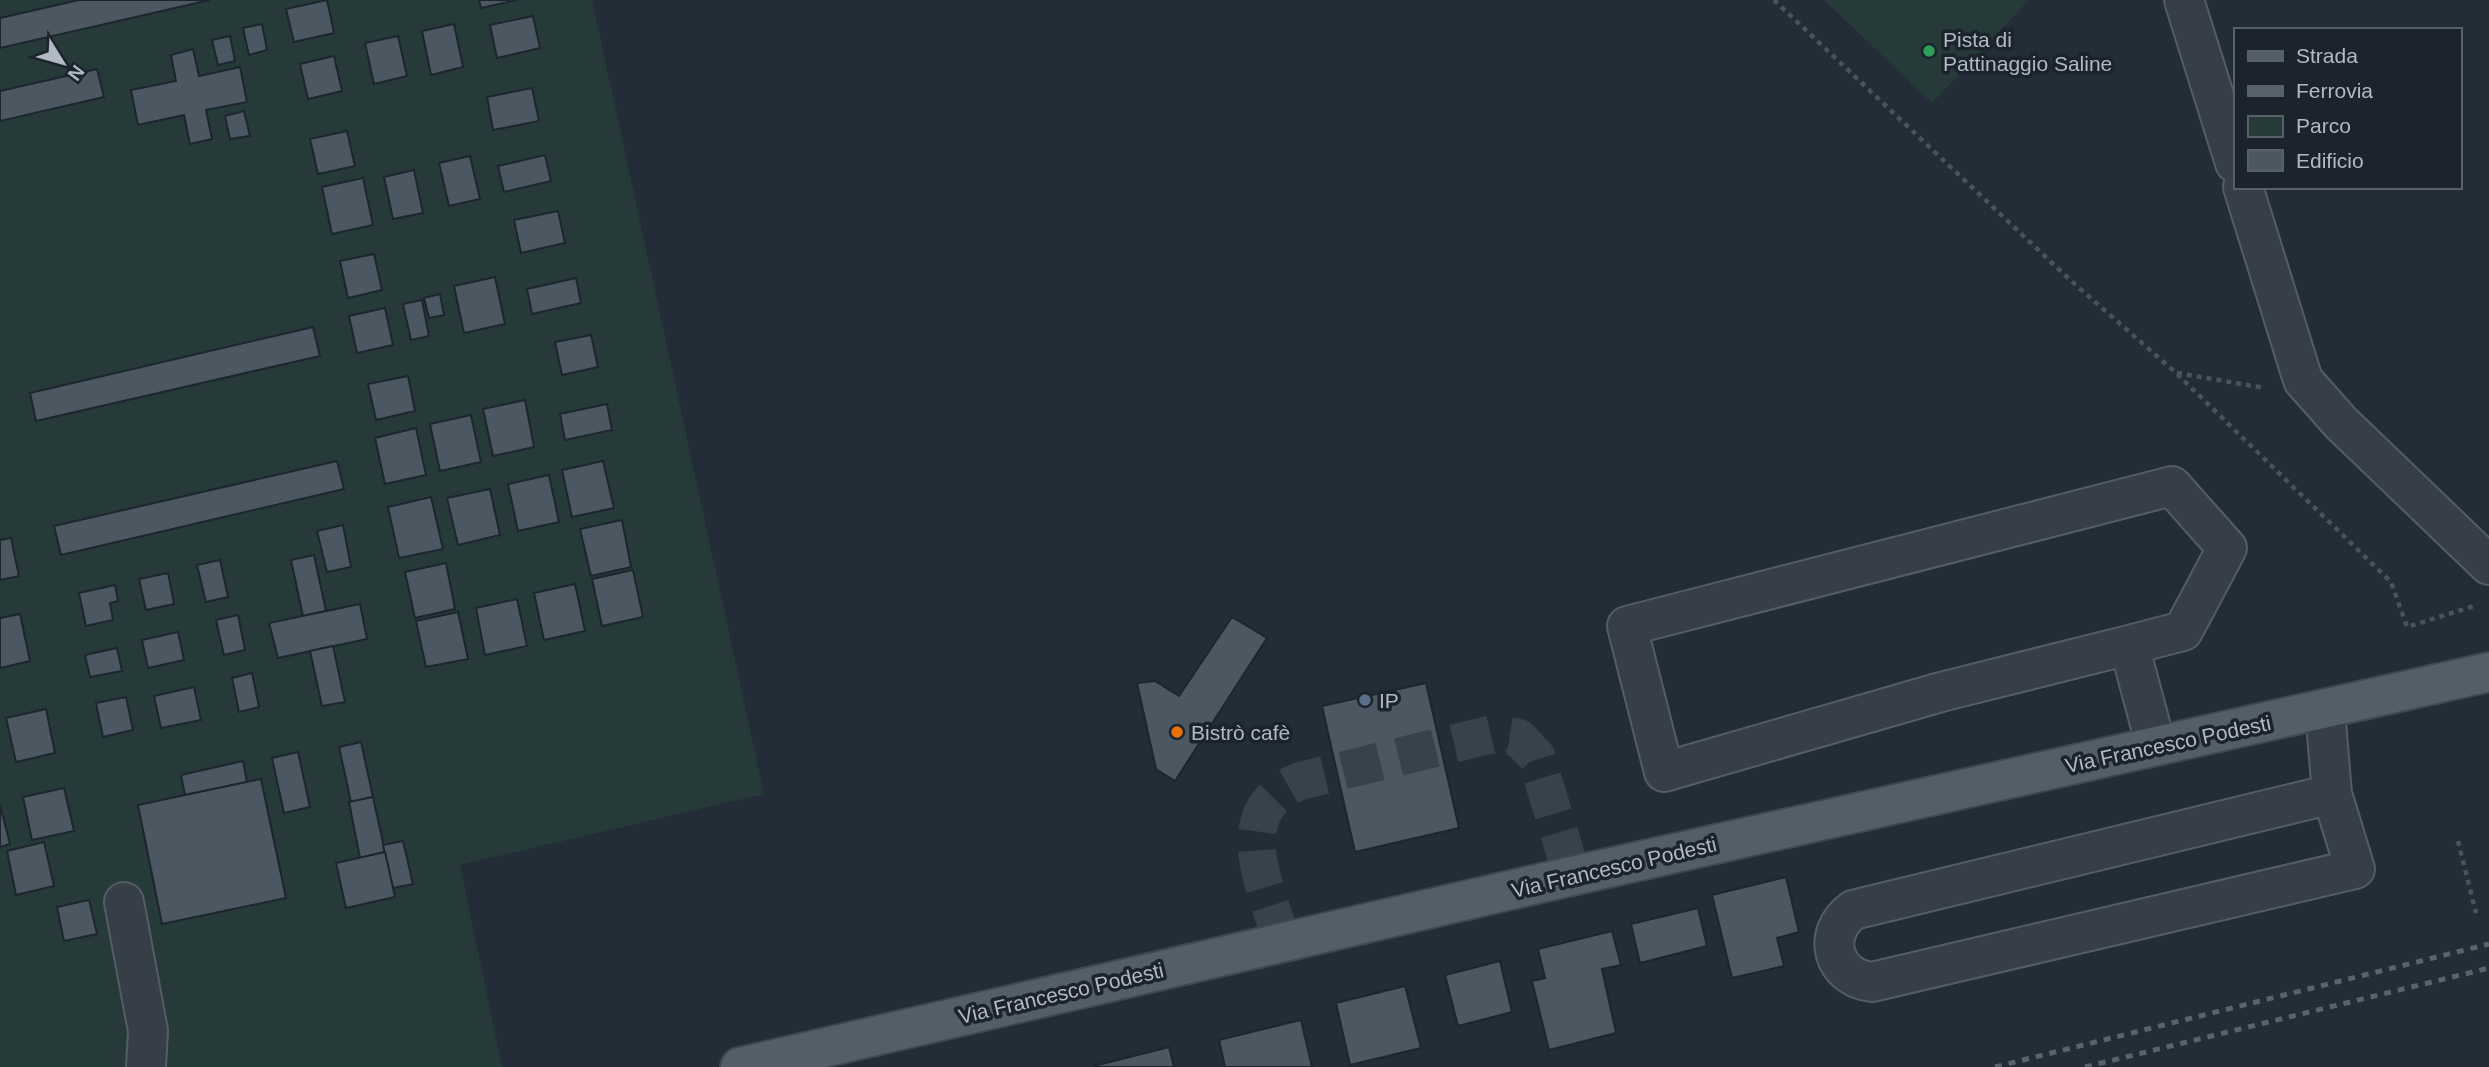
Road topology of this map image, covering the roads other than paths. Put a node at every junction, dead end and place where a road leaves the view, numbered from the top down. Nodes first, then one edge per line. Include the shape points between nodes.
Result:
1 (2184, 0) edge
2 (2234, 160) edge
3 (2244, 189) edge
4 (2489, 565) edge
5 (2129, 645) junction
6 (2489, 672) edge
7 (2325, 710) junction
8 (2156, 747) junction
9 (2332, 794) junction
10 (124, 902) dead end
11 (146, 1067) edge
12 (740, 1067) edge

1 - 2 lane
3 - 4 lane via 2303,380 2341,423
5 - 5 lane via 1941,692 1664,772 1627,626 2172,486 2227,548 2183,631
5 - 8 lane
6 - 7 main road, Via Francesco Podesti
7 - 8 main road, Via Francesco Podesti
7 - 9 lane
8 - 12 main road, Via Francesco Podesti
9 - 9 lane via 1853,910 1837,927 1834,951 1838,964 1847,974 1872,982 2355,869
10 - 11 lane via 148,1031

